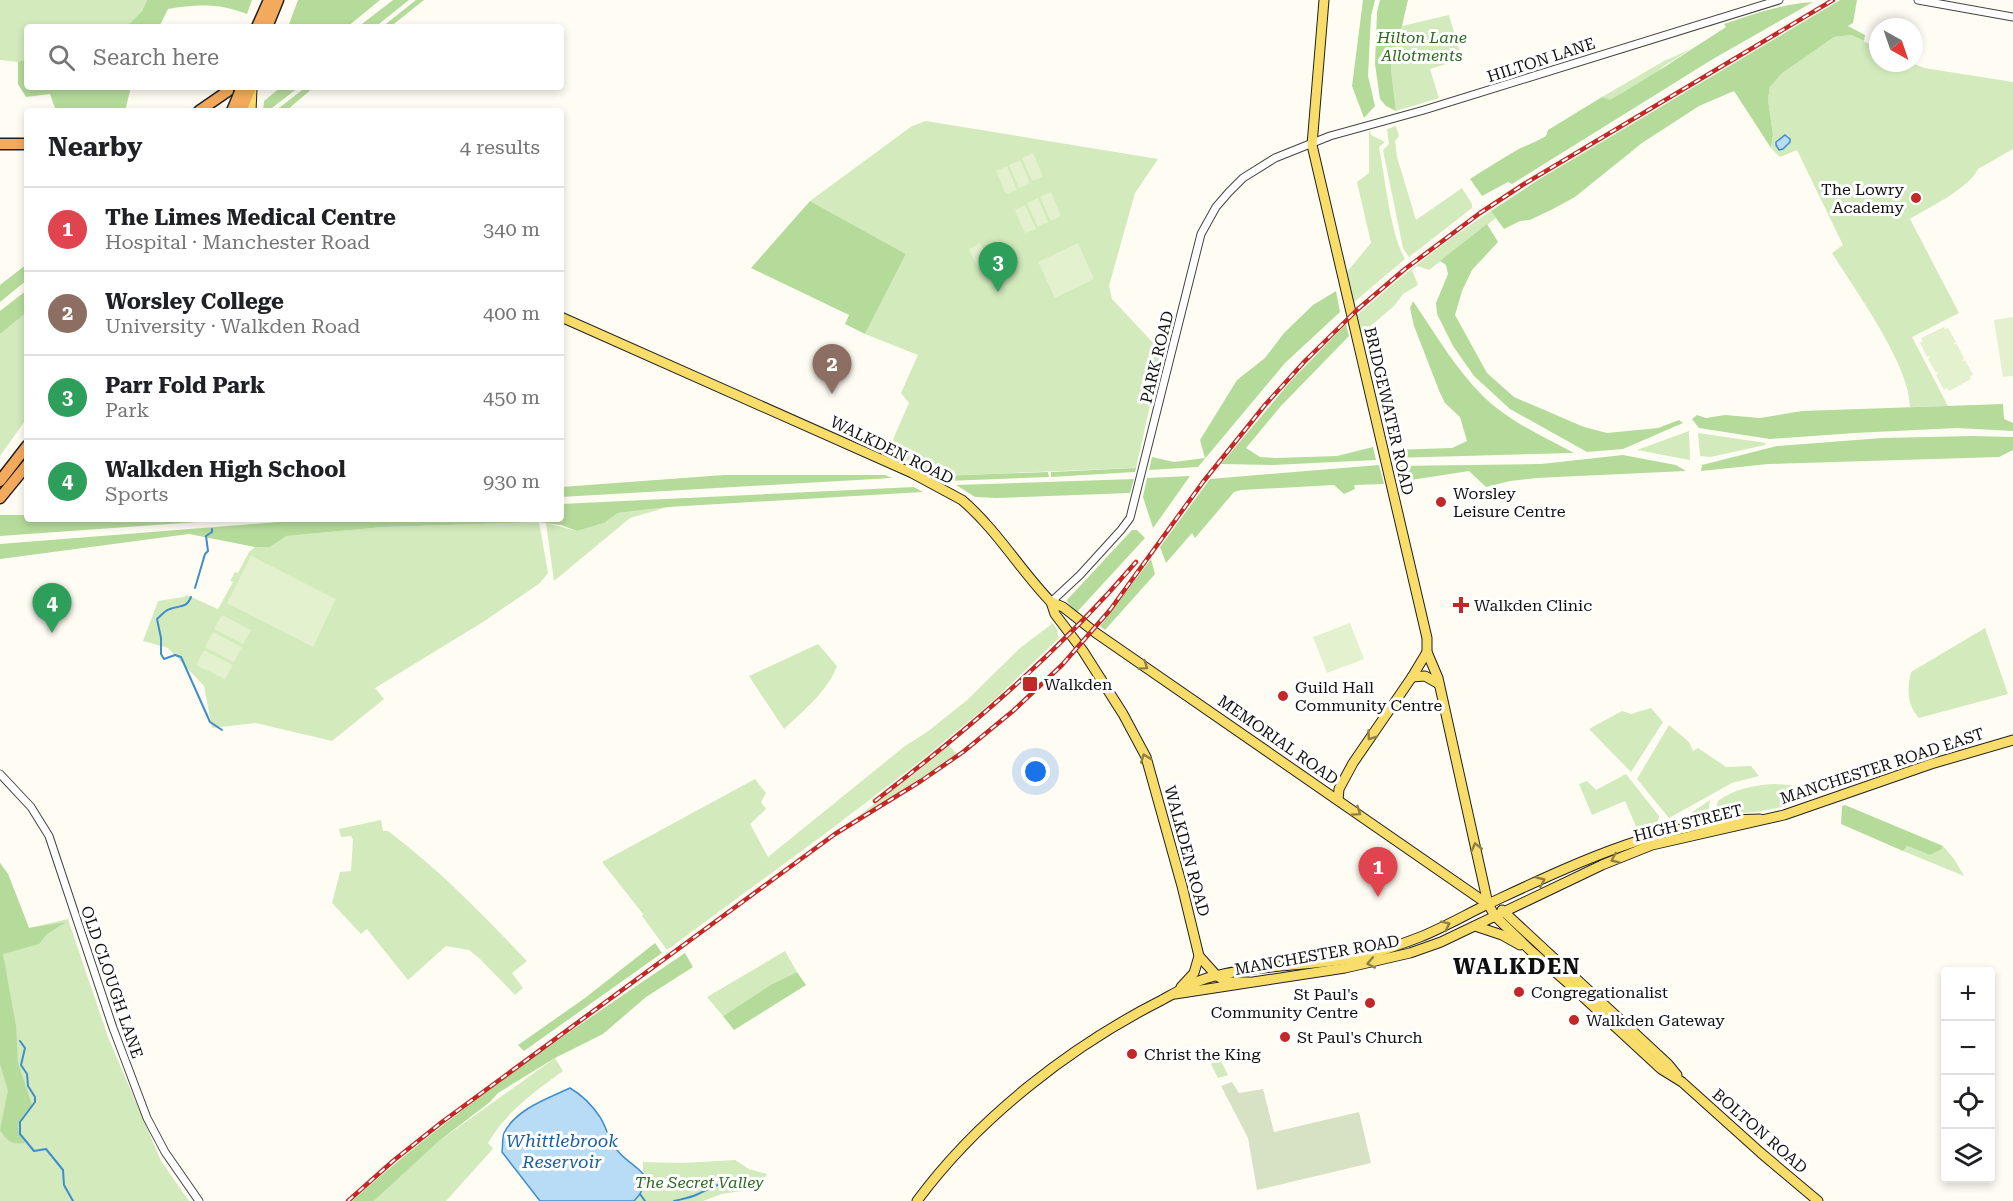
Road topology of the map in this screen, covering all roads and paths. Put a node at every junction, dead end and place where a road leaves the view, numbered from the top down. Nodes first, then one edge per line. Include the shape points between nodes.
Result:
1 (269, 0) edge
2 (278, 0) edge
3 (285, 0) edge
4 (1324, 0) edge
5 (1779, 0) edge
6 (1918, 0) edge
7 (2013, 17) edge
8 (258, 24) edge
9 (268, 24) edge
10 (275, 24) edge
11 (228, 90) edge
12 (229, 90) edge
13 (241, 90) edge
14 (251, 90) edge
15 (252, 90) edge
16 (203, 108) edge
17 (220, 108) edge
18 (233, 108) edge
19 (242, 108) edge
20 (251, 108) edge
21 (0, 144) edge
22 (24, 144) edge
23 (1312, 144) junction
24 (564, 318) edge
25 (24, 450) edge
26 (24, 469) edge
27 (0, 480) edge
28 (0, 498) edge
29 (1051, 602) junction
30 (1084, 623) junction
31 (1071, 636) junction
32 (1427, 652) junction
33 (1412, 677) junction
34 (1439, 684) junction
35 (2013, 741) edge
36 (0, 774) edge
37 (1336, 795) junction
38 (1760, 819) junction
39 (1488, 904) junction
40 (1505, 911) junction
41 (1495, 916) junction
42 (1475, 926) junction
43 (1531, 951) junction
44 (1199, 956) junction
45 (1216, 975) junction
46 (1249, 982) junction
47 (1173, 994) junction
48 (1682, 1082) junction
49 (199, 1201) edge
50 (917, 1201) edge
51 (1818, 1201) edge

1 - 8 highway
2 - 9 highway
3 - 10 highway
4 - 23 main road, BRIDGEWATER ROAD
5 - 23 street, HILTON LANE
6 - 7 street
11 - 16 highway
12 - 17 highway
13 - 18 highway
14 - 19 highway
15 - 20 main road
21 - 22 highway
23 - 29 street, PARK ROAD via 1275,158 1243,178 1209,219 1132,512 1126,524
23 - 32 main road, BRIDGEWATER ROAD via 1427,638
24 - 29 main road, WALKDEN ROAD via 912,473 962,500
25 - 27 highway
26 - 28 highway
29 - 30 main road, MEMORIAL ROAD
29 - 31 main road, WALKDEN ROAD
30 - 31 main road
30 -> 37 main road, MEMORIAL ROAD
44 -> 31 main road, WALKDEN ROAD via 1146,757 1110,693
32 - 33 main road
32 - 34 main road, BRIDGEWATER ROAD
33 - 34 main road via 1425,676
33 -> 37 main road via 1353,763
39 -> 34 main road, BRIDGEWATER ROAD
35 - 38 main road, MANCHESTER ROAD EAST via 1932,764 1784,815
36 - 49 street, OLD CLOUGH LANE via 31,807 49,836 147,1118
37 -> 39 main road, MEMORIAL ROAD
39 -> 38 main road, HIGH STREET via 1637,841 1734,819
38 -> 40 main road, HIGH STREET via 1632,852
39 - 40 main road, BOLTON ROAD
39 - 41 main road, BOLTON ROAD
45 -> 39 main road, MANCHESTER ROAD via 1347,959 1374,952 1425,935
40 - 41 main road, HIGH STREET
40 - 48 main road, BOLTON ROAD via 1668,1064
41 - 42 main road, MANCHESTER ROAD
41 - 43 main road, BOLTON ROAD
42 - 43 main road
42 -> 46 main road, MANCHESTER ROAD via 1428,948 1392,959
43 - 48 main road, BOLTON ROAD via 1661,1069
44 - 45 main road, WALKDEN ROAD
44 - 47 main road via 1193,974
45 - 46 main road via 1229,982
45 - 47 main road, MANCHESTER ROAD
46 - 47 main road, MANCHESTER ROAD
47 - 50 main road, MANCHESTER ROAD via 1080,1049 1015,1099 958,1151
48 - 51 main road, BOLTON ROAD

